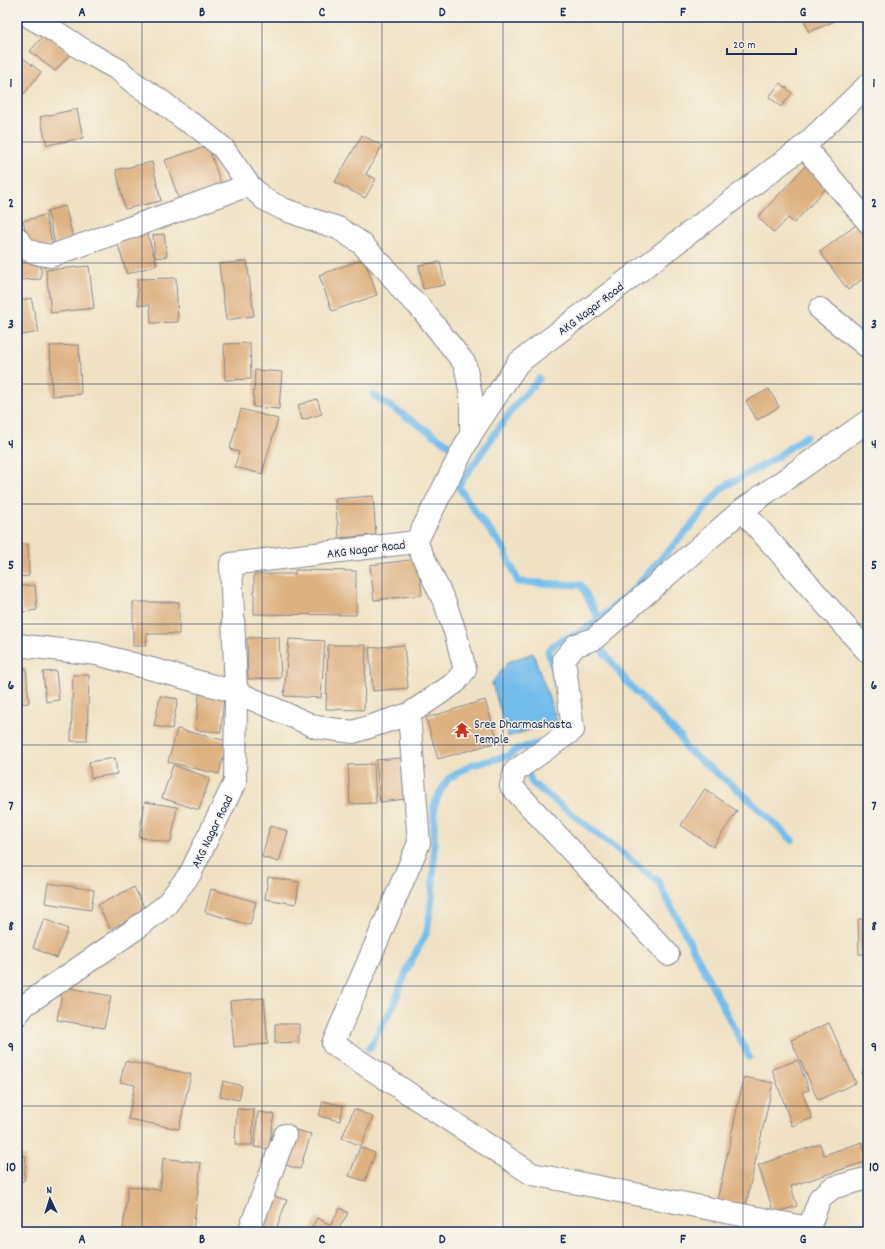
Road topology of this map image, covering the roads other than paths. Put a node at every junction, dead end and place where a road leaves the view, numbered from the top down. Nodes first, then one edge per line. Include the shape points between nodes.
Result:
1 (30, 17) edge
2 (868, 85) edge
3 (804, 146) junction
4 (250, 185) junction
5 (868, 222) edge
6 (17, 238) edge
7 (820, 309) dead end
8 (868, 347) edge
9 (868, 421) edge
10 (470, 434) junction
11 (742, 510) junction
12 (416, 542) junction
13 (17, 645) edge
14 (868, 652) edge
15 (236, 692) junction
16 (409, 714) junction
17 (668, 954) dead end
18 (17, 1015) edge
19 (284, 1135) dead end
20 (868, 1178) edge
21 (810, 1230) edge
22 (249, 1232) edge

1 - 4 street via 119,70 200,129 223,148
2 - 3 street, AKG Nagar Road
3 - 5 street
3 - 10 street, AKG Nagar Road via 518,363
4 - 6 street via 51,256 31,252
4 - 10 street via 264,199 283,209 338,228 361,243 420,307 465,364 471,395
7 - 8 street
9 - 11 street
10 - 12 street, AKG Nagar Road
11 - 14 street
11 - 17 street via 594,639 576,645 564,659 573,730 515,771 511,786
12 - 15 street, AKG Nagar Road via 231,564
12 - 16 street via 445,603 465,670 455,683
13 - 15 street via 97,654
15 - 16 street via 316,727 353,732
15 - 18 street, AKG Nagar Road via 235,782 190,874 166,905 25,1005
16 - 21 street via 419,843 333,1044 532,1174
19 - 22 street
20 - 21 street via 832,1188 820,1198

